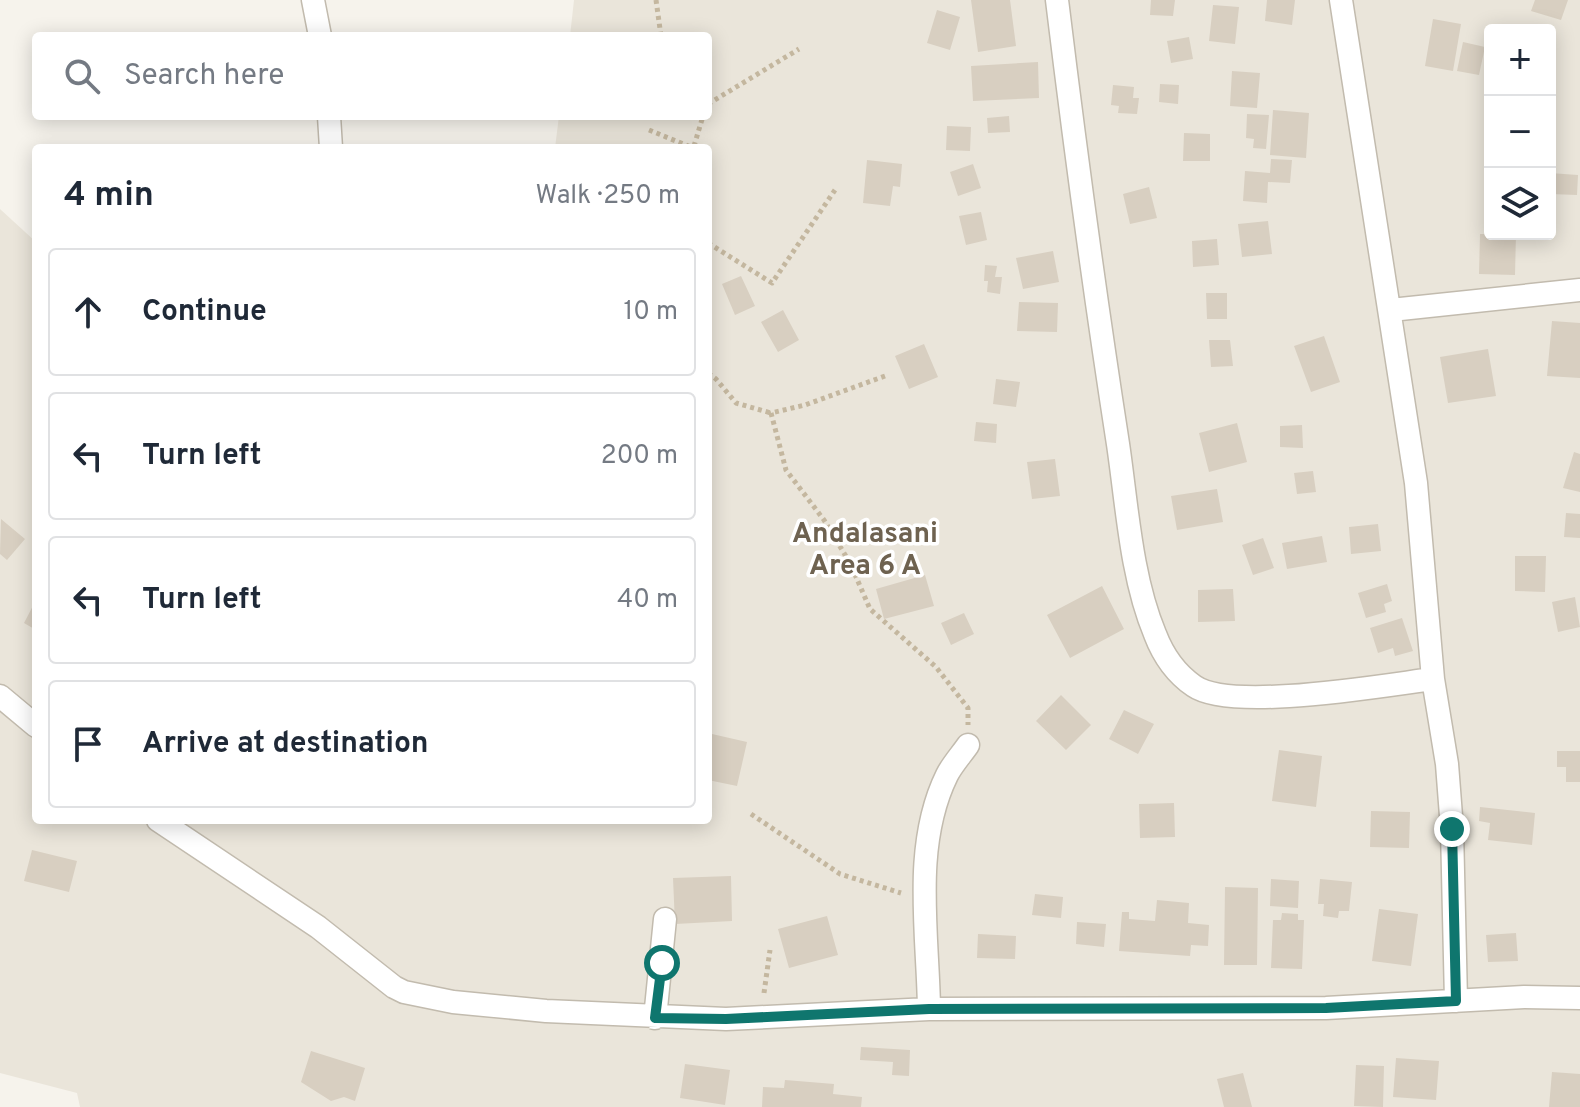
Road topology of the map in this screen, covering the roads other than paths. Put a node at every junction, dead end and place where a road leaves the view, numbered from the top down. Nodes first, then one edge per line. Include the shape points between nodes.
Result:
1 (313, 0) edge
2 (1057, 0) edge
3 (1341, 0) edge
4 (319, 32) edge
5 (329, 120) edge
6 (331, 144) edge
7 (1580, 290) edge
8 (1391, 310) junction
9 (1433, 679) junction
10 (0, 696) edge
11 (32, 723) edge
12 (968, 745) road end
13 (164, 824) edge
14 (665, 919) dead end
15 (1580, 998) edge
16 (1456, 1001) junction
17 (929, 1009) junction
18 (655, 1018) junction

1 - 4 street
2 - 9 street via 1139,577 1154,634 1168,662 1196,688 1261,699
3 - 8 street
5 - 6 street
7 - 8 street
8 - 9 street via 1416,483
9 - 16 street via 1452,829
10 - 11 street
12 - 17 street via 936,802 926,849
13 - 18 street via 404,992 453,1002
14 - 18 street
15 - 16 street
16 - 17 street via 1326,1008
17 - 18 street

